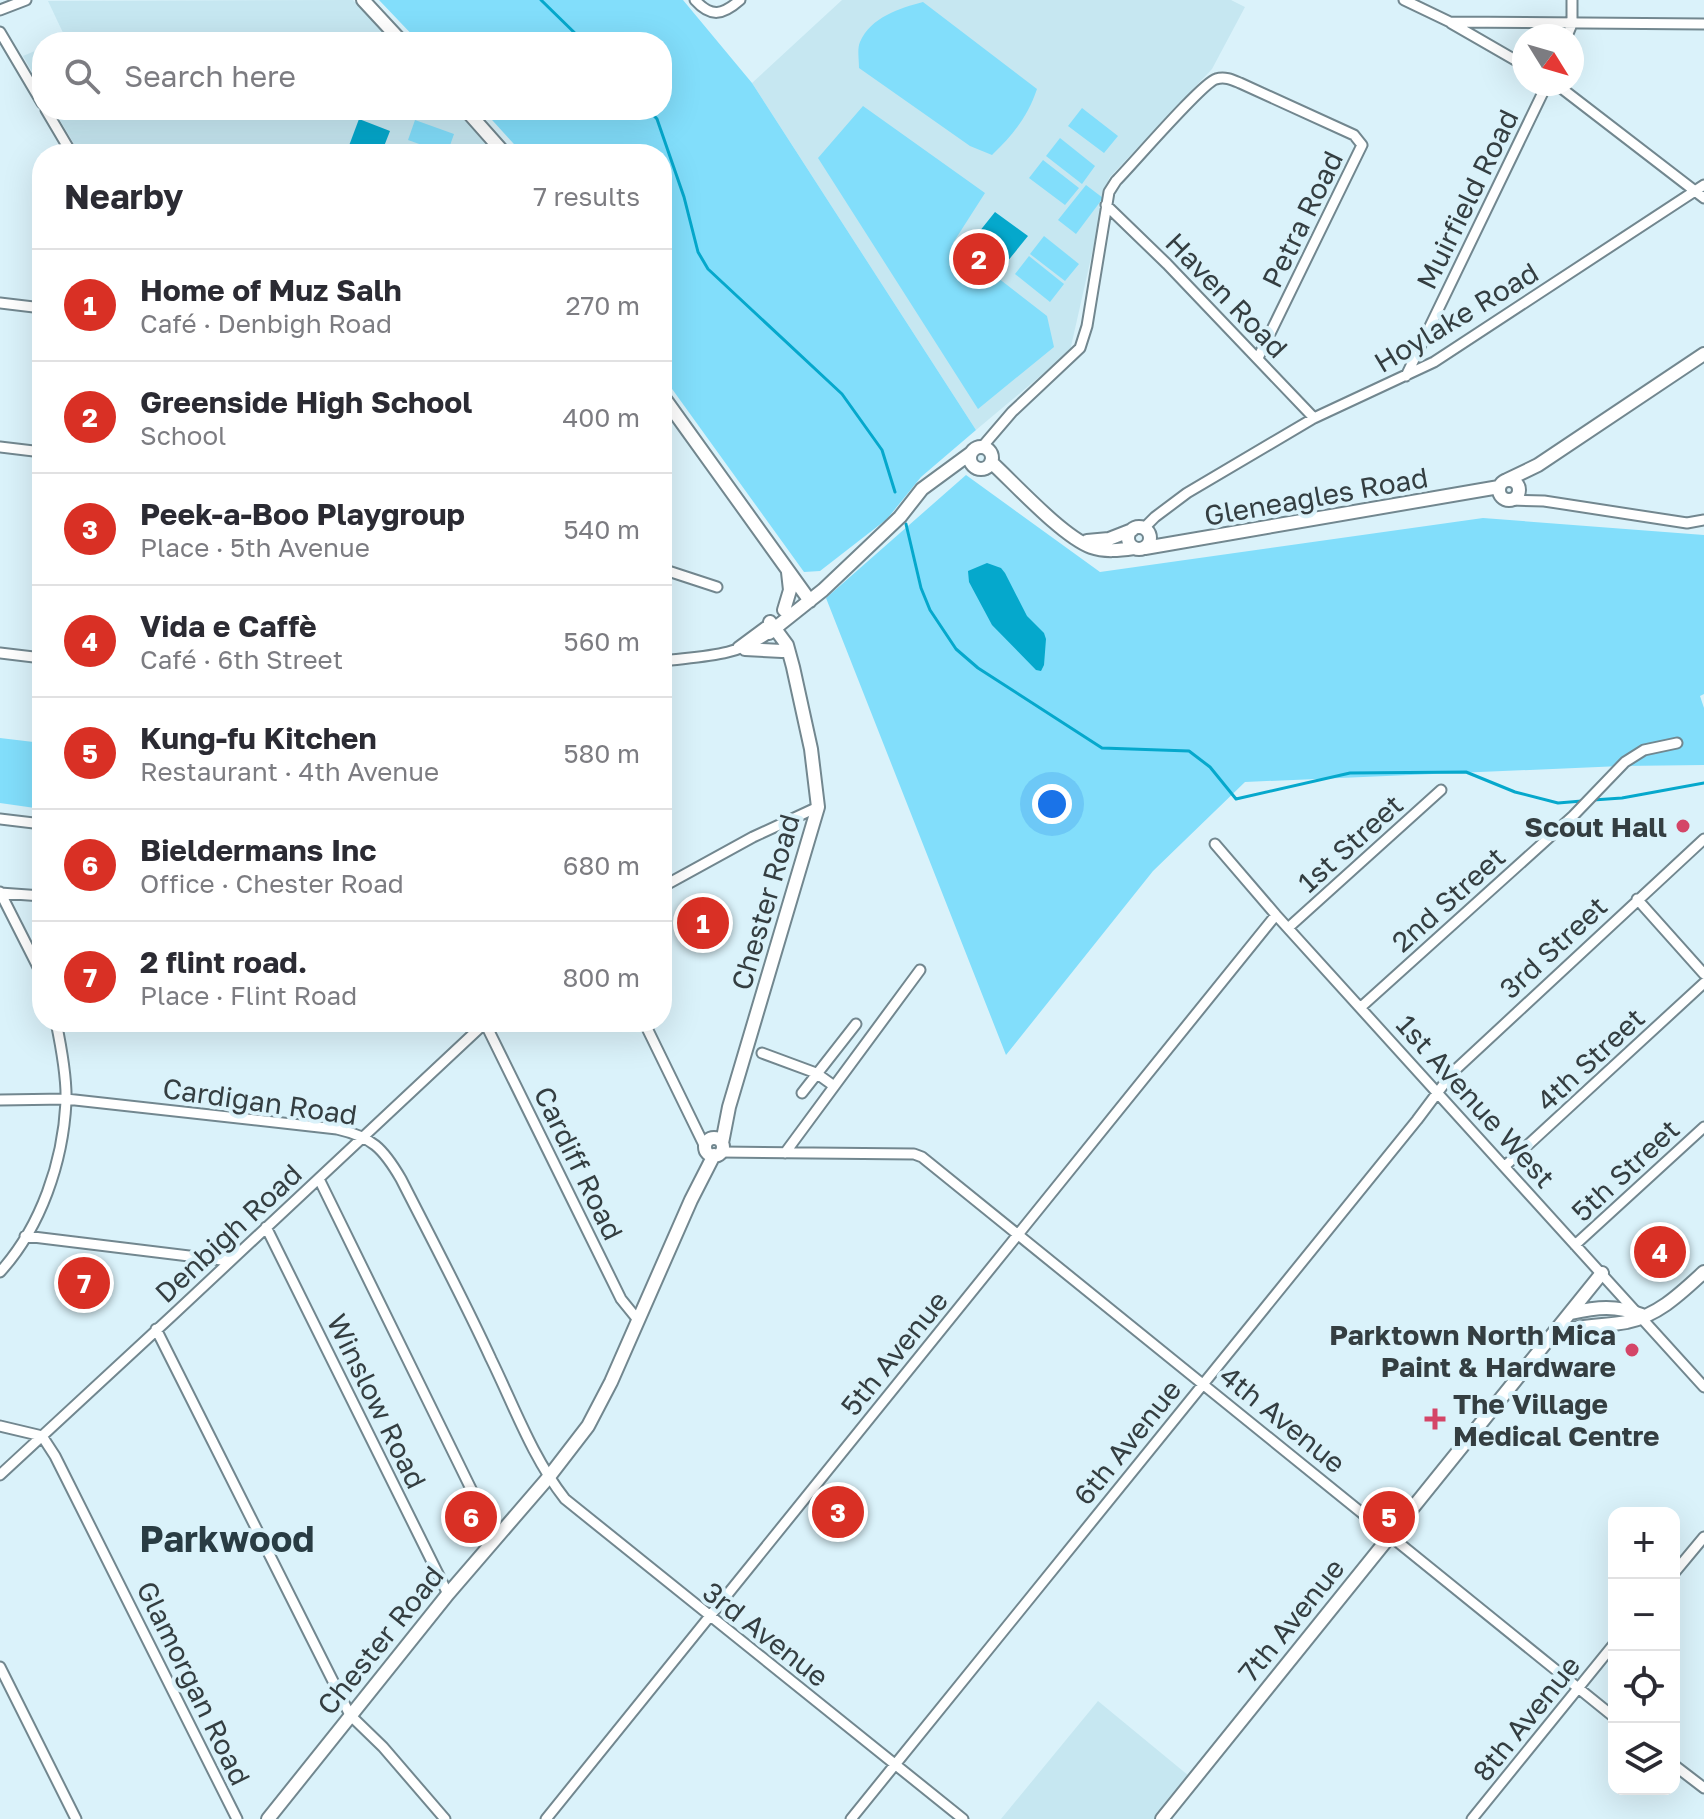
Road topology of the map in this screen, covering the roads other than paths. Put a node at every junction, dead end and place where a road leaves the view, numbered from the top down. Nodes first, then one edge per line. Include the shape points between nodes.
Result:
1 (26, 0) edge
2 (363, 0) edge
3 (695, 0) edge
4 (1404, 0) edge
5 (1572, 0) edge
6 (736, 4) edge
7 (0, 10) edge
8 (1450, 22) junction
9 (1572, 24) joint
10 (1584, 24) edge
11 (1704, 24) edge
12 (0, 32) edge
13 (393, 32) edge
14 (1512, 58) edge
15 (32, 86) edge
16 (1541, 96) edge
17 (1572, 96) edge
18 (52, 120) edge
19 (475, 120) edge
20 (66, 144) edge
21 (496, 144) edge
22 (1704, 185) edge
23 (1695, 191) junction
24 (1704, 198) edge
25 (1106, 205) junction
26 (0, 303) edge
27 (32, 307) edge
28 (1704, 354) edge
29 (1258, 358) junction
30 (1406, 377) junction
31 (672, 409) edge
32 (1314, 418) junction
33 (0, 447) edge
34 (976, 450) junction
35 (32, 451) edge
36 (991, 462) junction
37 (952, 467) junction
38 (976, 468) junction
39 (1509, 490) junction
40 (1704, 520) edge
41 (1142, 531) junction
42 (1080, 540) junction
43 (1169, 543) junction
44 (1140, 548) junction
45 (787, 569) junction
46 (672, 572) edge
47 (717, 587) dead end
48 (808, 598) junction
49 (784, 610) junction
50 (798, 610) junction
51 (769, 627) junction
52 (783, 646) junction
53 (738, 650) junction
54 (0, 653) edge
55 (32, 657) edge
56 (672, 660) edge
57 (1677, 743) dead end
58 (1441, 790) dead end
59 (818, 807) junction
60 (0, 819) edge
61 (32, 823) edge
62 (1704, 839) edge
63 (1215, 844) dead end
64 (672, 882) edge
65 (0, 892) edge
66 (32, 895) edge
67 (1637, 899) junction
68 (1276, 915) junction
69 (1288, 928) junction
70 (32, 953) edge
71 (920, 970) dead end
72 (1704, 974) edge
73 (1704, 983) edge
74 (1361, 1007) junction
75 (856, 1024) dead end
76 (57, 1032) edge
77 (475, 1032) edge
78 (490, 1032) edge
79 (649, 1032) edge
80 (762, 1053) dead end
81 (816, 1073) junction
82 (834, 1086) junction
83 (1437, 1092) junction
84 (802, 1093) dead end
85 (66, 1099) junction
86 (0, 1100) edge
87 (1704, 1127) edge
88 (366, 1137) junction
89 (715, 1147) junction
90 (785, 1153) junction
91 (1505, 1166) junction
92 (319, 1179) junction
93 (266, 1227) junction
94 (1019, 1233) junction
95 (25, 1236) junction
96 (1575, 1245) junction
97 (230, 1261) junction
98 (0, 1272) edge
99 (1704, 1272) edge
100 (1602, 1273) junction
101 (1571, 1313) junction
102 (1642, 1315) junction
103 (638, 1320) junction
104 (156, 1329) junction
105 (1549, 1340) junction
106 (1203, 1383) junction
107 (1704, 1387) edge
108 (0, 1426) edge
109 (42, 1436) junction
110 (0, 1475) edge
111 (548, 1478) junction
112 (474, 1495) dead end
113 (1391, 1536) junction
114 (1704, 1537) edge
115 (1680, 1566) edge
116 (448, 1594) junction
117 (709, 1617) junction
118 (1608, 1651) edge
119 (0, 1667) edge
120 (1577, 1688) junction
121 (1608, 1712) edge
122 (350, 1715) junction
123 (895, 1764) junction
124 (1680, 1770) edge
125 (1704, 1788) edge
126 (76, 1819) edge
127 (237, 1819) edge
128 (268, 1819) edge
129 (445, 1819) edge
130 (546, 1819) edge
131 (851, 1819) edge
132 (963, 1819) edge
133 (1162, 1819) edge
134 (1472, 1819) edge

1 - 7 street
2 - 13 street
3 - 6 street via 715,14
4 - 8 street
5 - 9 street
8 - 9 street
8 - 14 street
10 - 11 street
12 - 15 street
16 - 30 street, Muirfield Road
17 - 23 street
18 - 20 street
19 - 21 street
22 - 23 street, Hoylake Road
23 - 24 street
23 - 30 street, Hoylake Road
25 - 29 street, Haven Road
25 - 29 street, Petra Road via 1112,186 1216,79 1240,83 1361,142
25 - 34 street via 1080,348
26 - 27 street
28 - 39 street
29 - 32 street, Haven Road
30 - 32 street, Hoylake Road
31 - 45 street
32 - 41 street, Hoylake Road via 1187,493
33 - 35 street
34 - 36 street via 990,451
34 - 37 street
34 - 38 street via 970,460
36 - 38 street
36 - 42 street, Gleneagles Road
37 - 38 street
37 - 48 street
39 - 40 street via 1544,501 1687,523
39 - 43 street, Gleneagles Road
41 - 42 street
41 - 43 street, Gleneagles Road
41 - 44 street via 1149,542
41 - 44 street via 1128,540
42 - 44 street, Gleneagles Road via 1098,549
43 - 44 street, Gleneagles Road
45 - 48 street
45 - 49 street via 790,590
46 - 47 street
48 - 49 street
48 - 50 street
49 - 51 street
50 - 51 street
50 - 52 street
51 - 52 street, Chester Road
51 - 53 street
52 - 53 street
52 - 59 street, Chester Road via 811,749
53 - 56 street
54 - 55 street
57 - 74 street, 2nd Street via 1644,750 1611,776
58 - 69 street, 1st Street
59 - 64 street
59 - 89 street, Chester Road
60 - 61 street
62 - 67 street, 3rd Street
63 - 68 street, 1st Avenue West
65 - 66 street
65 - 70 street
67 - 72 street
67 - 83 street, 3rd Street
68 - 69 street, 1st Avenue West
68 - 94 street, 5th Avenue
69 - 74 street, 1st Avenue West
71 - 82 street
73 - 91 street, 4th Street
74 - 83 street, 1st Avenue West
75 - 81 street
76 - 85 street
77 - 88 street, Denbigh Road
78 - 103 street, Cardiff Road via 615,1288
79 - 89 street via 695,1128
80 - 81 street
81 - 82 street
81 - 84 street
82 - 90 street
83 - 91 street, 1st Avenue West
83 - 106 street, 6th Avenue
85 - 86 street, Cardigan Road
85 - 88 street, Cardigan Road via 337,1129
85 - 95 street via 50,1186
87 - 96 street, 5th Street
88 - 92 street, Denbigh Road
88 - 111 street, Cardigan Road via 384,1152 401,1179
89 - 90 street
89 - 103 street, Chester Road
90 - 94 street, 4th Avenue via 914,1154
91 - 96 street, 1st Avenue West
92 - 93 street, Denbigh Road
92 - 112 street
93 - 97 street, Denbigh Road
93 - 116 street, Winslow Road
94 - 106 street, 4th Avenue
94 - 117 street, 5th Avenue
95 - 97 street
95 - 98 street
96 - 100 street, 1st Avenue West
97 - 104 street, Denbigh Road
99 - 102 street via 1667,1305
100 - 101 street, 7th Avenue
100 - 102 street, 1st Avenue West
101 - 102 street via 1602,1306
101 - 105 street, 7th Avenue
102 - 105 street via 1627,1322 1570,1328
102 - 107 street, 1st Avenue West
103 - 111 street, Chester Road via 598,1408
104 - 109 street, Denbigh Road
104 - 122 street
105 - 113 street, 7th Avenue
106 - 113 street, 4th Avenue
106 - 123 street, 6th Avenue
108 - 109 street
109 - 110 street, Denbigh Road
109 - 127 street, Glamorgan Road
111 - 116 street, Chester Road
111 - 117 street, 3rd Avenue via 565,1499
113 - 120 street, 4th Avenue
113 - 133 street, 7th Avenue
114 - 115 street
116 - 122 street, Chester Road
117 - 123 street, 3rd Avenue
117 - 130 street, 5th Avenue
118 - 120 street, 8th Avenue
119 - 126 street
120 - 121 street, 4th Avenue
120 - 134 street, 8th Avenue
122 - 128 street, Chester Road
122 - 129 street
123 - 131 street, 6th Avenue
123 - 132 street, 3rd Avenue
124 - 125 street

